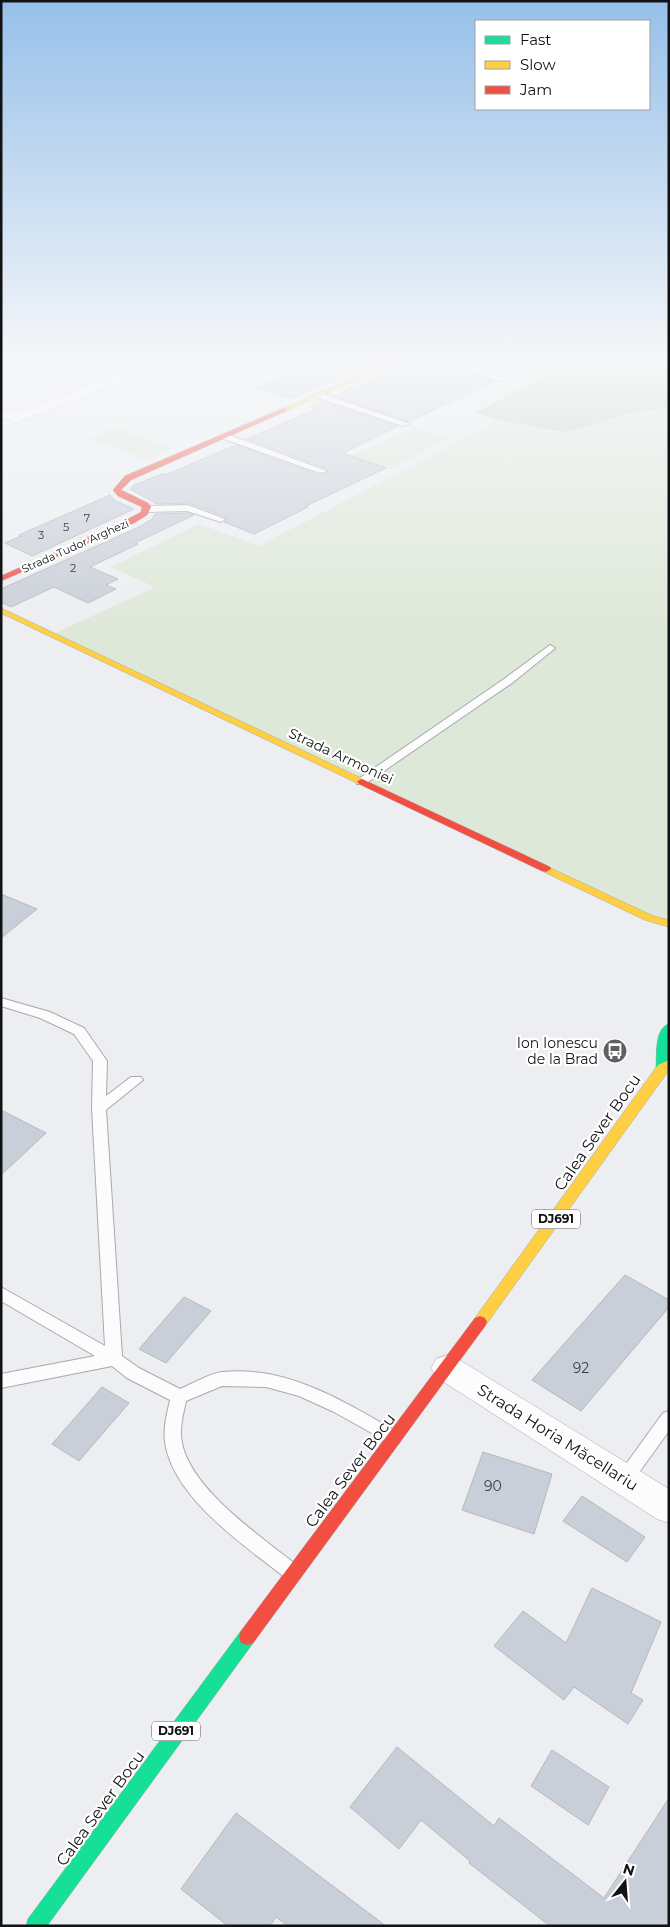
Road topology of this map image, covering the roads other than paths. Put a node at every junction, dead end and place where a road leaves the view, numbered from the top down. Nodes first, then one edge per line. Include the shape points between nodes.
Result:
1 (183, 454) edge
2 (274, 454) edge
3 (322, 471) dead end
4 (147, 509) junction
5 (221, 520) dead end
6 (1, 579) edge
7 (1, 610) edge
8 (550, 648) dead end
9 (361, 782) junction
10 (669, 924) edge
11 (1, 1002) edge
12 (669, 1028) edge
13 (666, 1066) edge
14 (136, 1080) dead end
15 (100, 1108) junction
16 (1, 1293) edge
17 (114, 1359) junction
18 (447, 1368) junction
19 (1, 1381) edge
20 (179, 1397) junction
21 (669, 1418) edge
22 (394, 1439) junction
23 (624, 1480) junction
24 (669, 1508) edge
25 (293, 1573) junction
26 (60, 1890) junction
27 (29, 1926) edge
28 (35, 1926) edge

1 - 4 street, Strada Tudor Arghezi via 134,475 118,488 119,492
2 - 3 lane
4 - 5 lane via 188,508
4 - 6 street, Strada Tudor Arghezi via 131,521
7 - 9 street, Strada Armoniei
8 - 9 lane via 508,681
9 - 10 street, Strada Armoniei via 649,918
11 - 15 lane via 45,1015 79,1031 100,1061
12 - 13 street, Calea Sever Bocu / DJ691 via 665,1033
13 - 18 street, Calea Sever Bocu / DJ691
14 - 15 lane
15 - 17 lane
16 - 17 lane
17 - 19 lane
17 - 20 lane
18 - 22 street, Calea Sever Bocu / DJ691
18 - 23 street, Strada Horia Măcellariu
20 - 22 lane via 222,1379 266,1380 302,1390 340,1407
20 - 25 lane via 173,1420 173,1446 181,1469 209,1502
21 - 23 lane
22 - 25 street, Calea Sever Bocu / DJ691
23 - 24 street, Strada Horia Măcellariu
25 - 26 street, Calea Sever Bocu / DJ691
26 - 27 street, Calea Sever Bocu / DJ691
26 - 28 street, Calea Sever Bocu / DJ691

